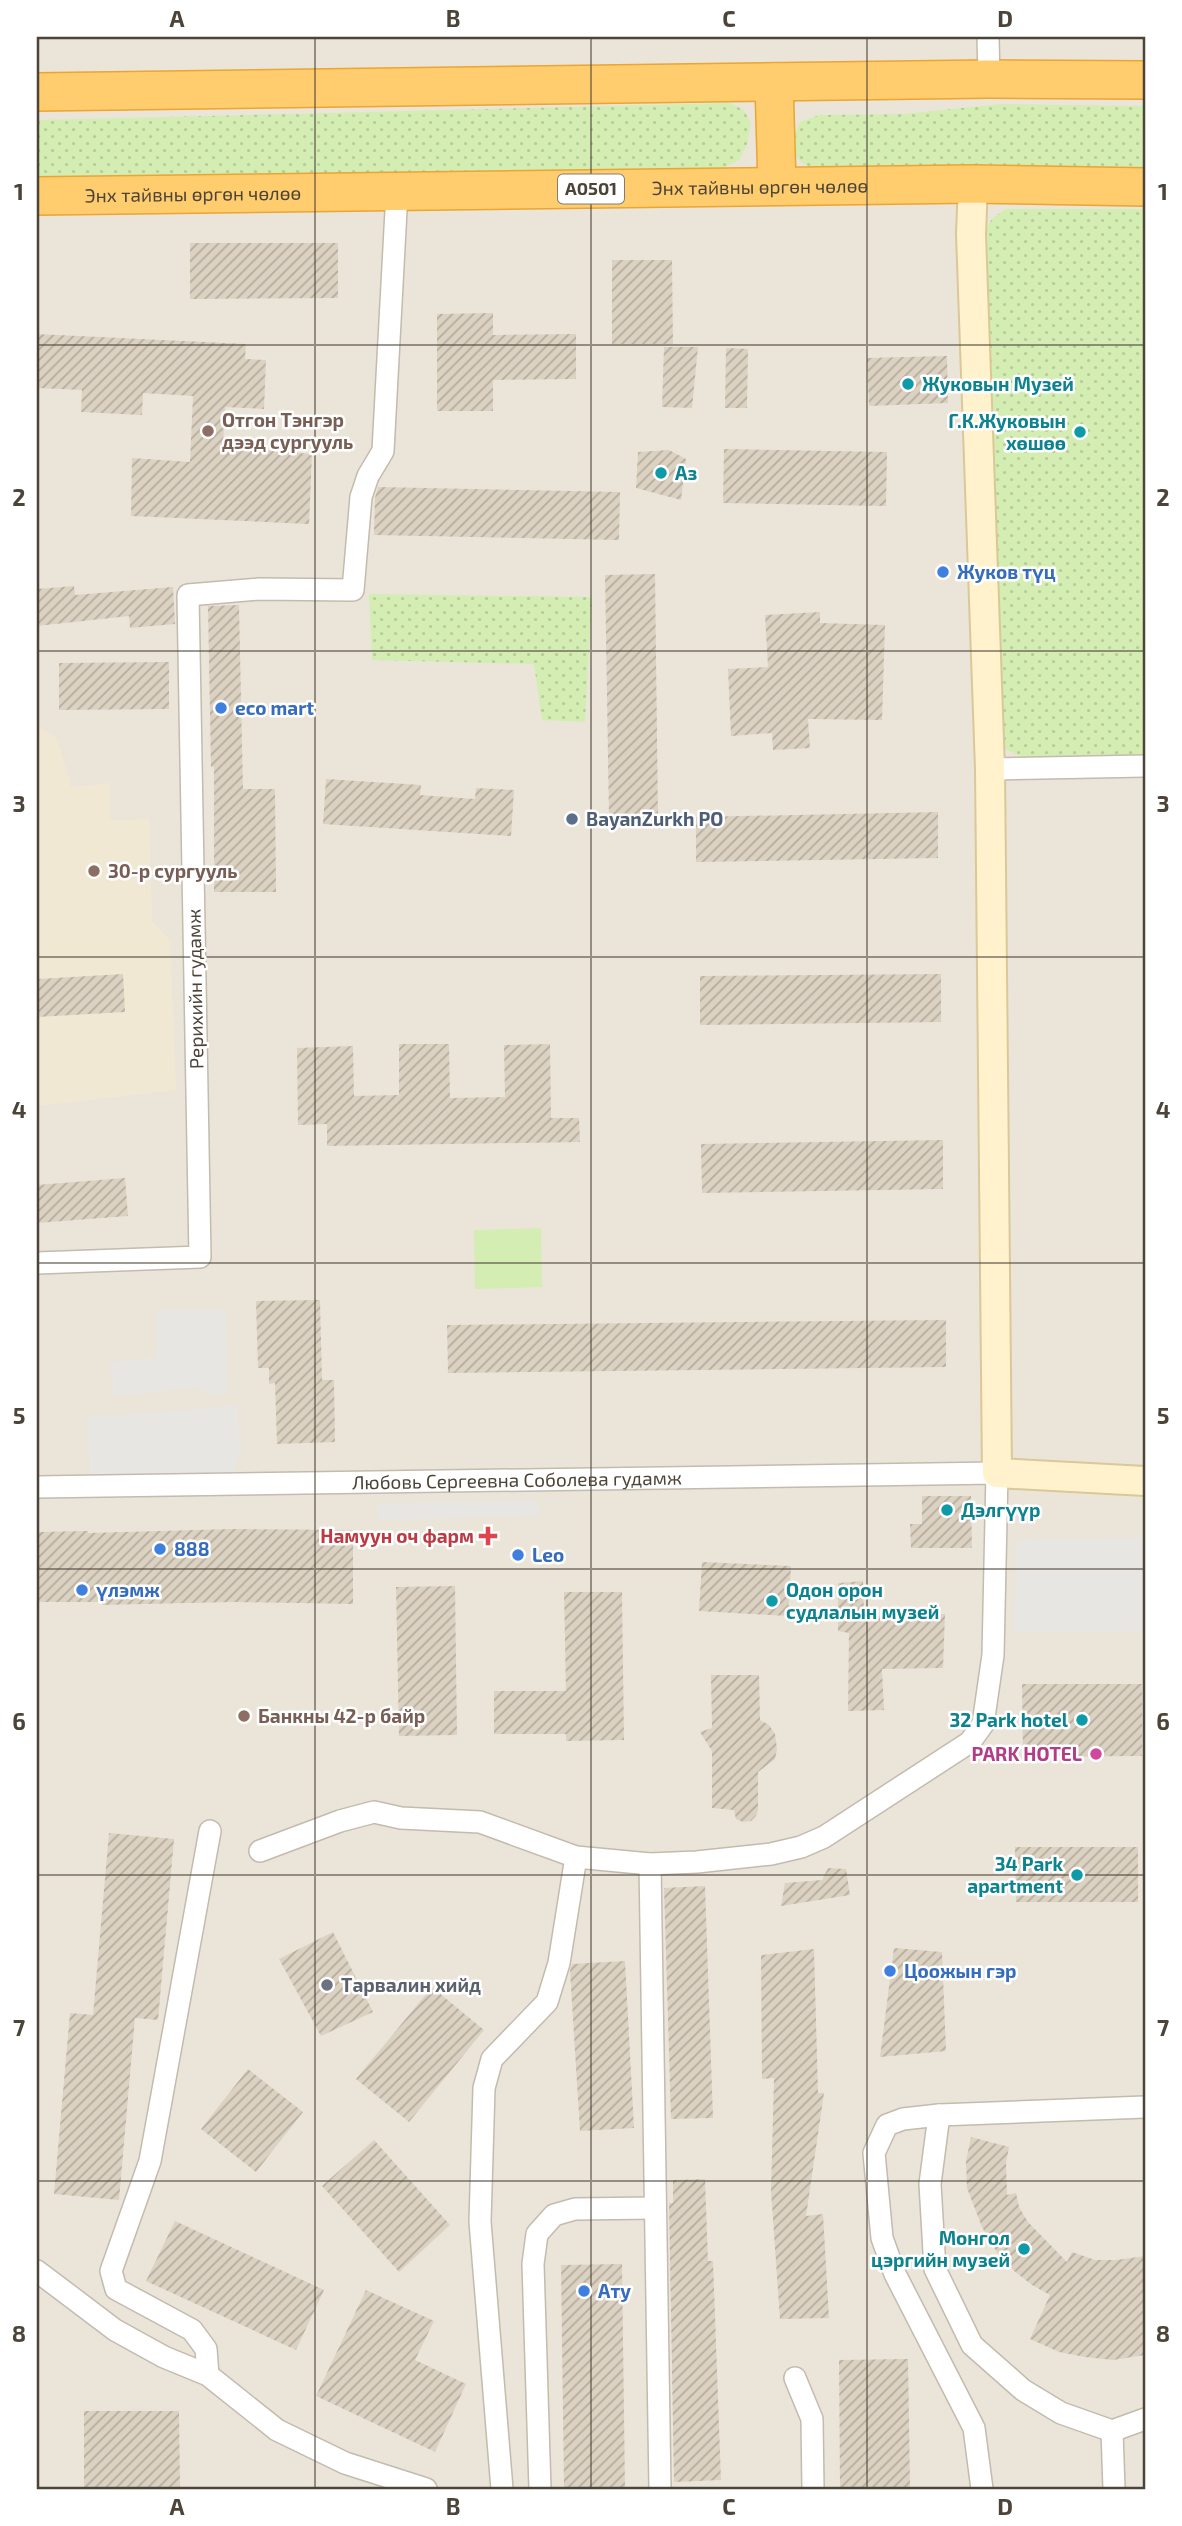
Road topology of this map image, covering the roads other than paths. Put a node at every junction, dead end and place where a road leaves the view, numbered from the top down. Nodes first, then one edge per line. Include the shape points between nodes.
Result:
1 (988, 37) edge
2 (989, 79) junction
3 (1145, 80) edge
4 (774, 82) junction
5 (37, 92) edge
6 (973, 184) junction
7 (777, 186) junction
8 (1145, 187) edge
9 (397, 192) junction
10 (37, 196) edge
11 (1145, 765) edge
12 (990, 769) junction
13 (37, 1263) edge
14 (996, 1473) junction
15 (1145, 1481) edge
16 (37, 1487) edge
17 (210, 1831) dead end
18 (260, 1852) dead end
19 (576, 1857) junction
20 (650, 1864) junction
21 (1145, 2107) edge
22 (939, 2115) junction
23 (655, 2208) junction
24 (37, 2272) edge
25 (208, 2375) junction
26 (795, 2378) dead end
27 (1145, 2419) edge
28 (1112, 2431) junction
29 (426, 2489) edge
30 (502, 2489) edge
31 (540, 2489) edge
32 (660, 2489) edge
33 (813, 2489) edge
34 (982, 2489) edge
35 (1114, 2489) edge

1 - 2 street
2 - 3 highway
2 - 4 highway
4 - 5 highway
4 - 7 highway
6 - 7 highway, Энх тайвны өргөн чөлөө / A0501
6 - 8 highway, Энх тайвны өргөн чөлөө / A0501
6 - 12 street
7 - 9 highway, Энх тайвны өргөн чөлөө / A0501
9 - 10 highway, Энх тайвны өргөн чөлөө / A0501
9 - 13 street, Рерихийн гудамж via 383,452 361,497 353,590 259,589 188,595 200,1257
11 - 12 street
12 - 14 street
14 - 15 street
14 - 16 street, Любовь Сергеевна Соболева гудамж
14 - 20 street via 993,1655 983,1724 970,1742 824,1838 801,1847 771,1854
17 - 25 street via 150,2161 111,2271 116,2289 192,2330 206,2349
18 - 19 street via 374,1812 480,1822
19 - 20 street
19 - 30 street via 559,1963 547,2002 492,2059 484,2088 480,2222
20 - 23 street
21 - 22 street
22 - 28 street via 930,2184 935,2269 972,2345 1023,2390 1061,2413
22 - 34 street via 887,2125 874,2153 882,2238 895,2274 974,2428
23 - 31 street via 575,2209 554,2215 537,2234 533,2264
23 - 32 street
24 - 25 street via 115,2330
25 - 29 street via 277,2430 345,2463
26 - 33 street via 812,2419
27 - 28 street
28 - 35 street

